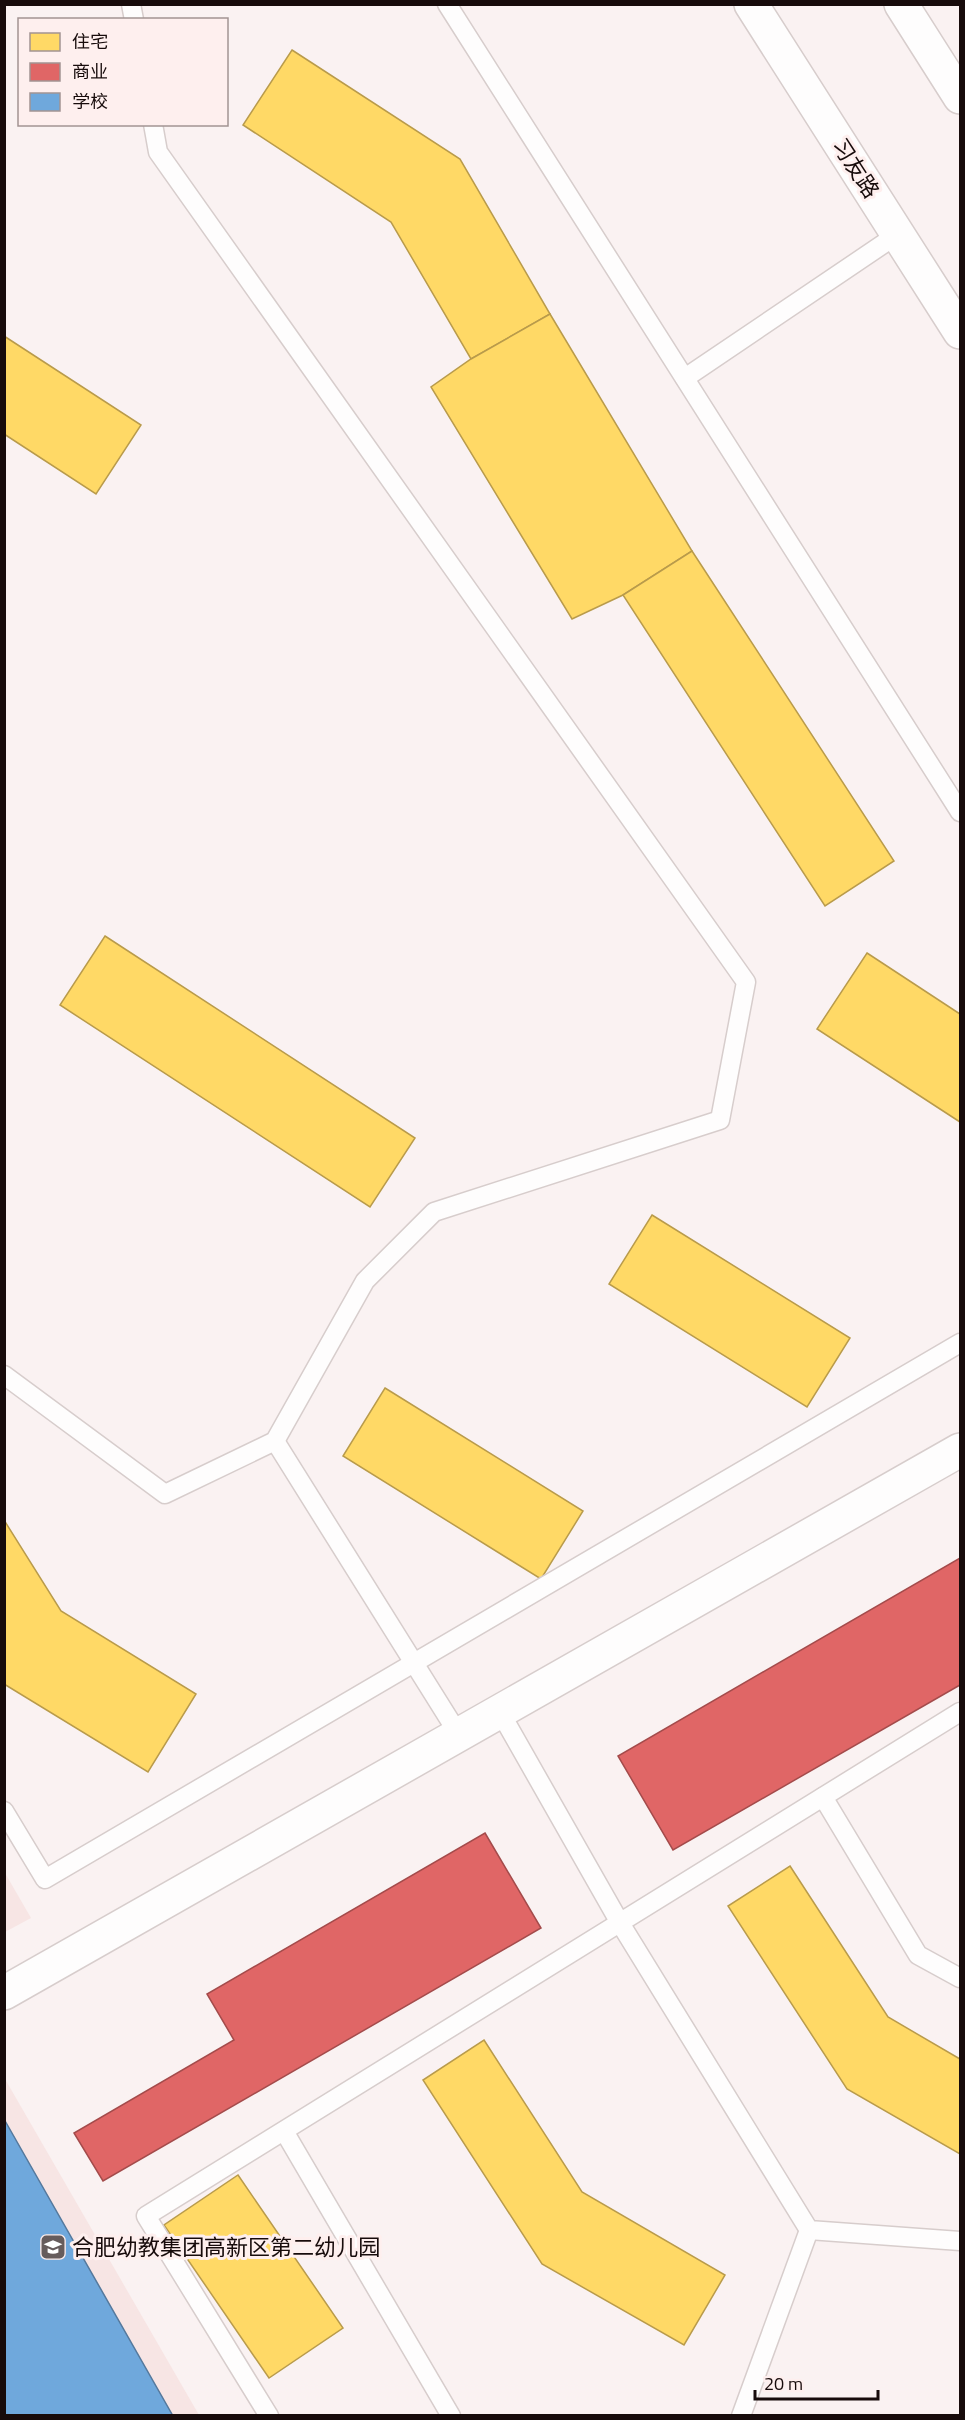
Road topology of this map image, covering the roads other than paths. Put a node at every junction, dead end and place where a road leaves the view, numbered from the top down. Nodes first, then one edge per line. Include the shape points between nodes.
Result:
1 (447, 4) edge
2 (751, 4) edge
3 (901, 4) edge
4 (960, 97) edge
5 (153, 126) edge
6 (898, 234) junction
7 (960, 332) edge
8 (685, 378) junction
9 (960, 812) edge
10 (960, 1342) edge
11 (4, 1375) edge
12 (275, 1441) junction
13 (960, 1450) edge
14 (413, 1663) junction
15 (500, 1712) junction
16 (960, 1712) edge
17 (459, 1735) junction
18 (823, 1797) junction
19 (4, 1810) edge
20 (620, 1923) junction
21 (960, 1978) edge
22 (4, 1993) edge
23 (284, 2131) junction
24 (810, 2230) junction
25 (960, 2241) edge
26 (269, 2415) edge
27 (451, 2415) edge
28 (741, 2415) edge

1 - 8 lane
2 - 6 street, 习友路
3 - 4 street
5 - 12 lane via 158,152 746,982 720,1120 434,1212 364,1281
6 - 7 street, 习友路
6 - 8 lane
8 - 9 lane
10 - 14 lane
11 - 12 lane via 165,1494
12 - 14 lane
13 - 15 street
14 - 17 lane
14 - 19 lane via 45,1879
15 - 17 street
15 - 20 lane
16 - 18 lane
17 - 22 street
18 - 20 lane
18 - 21 lane via 918,1955
20 - 23 lane
20 - 24 lane
23 - 26 lane via 146,2216
23 - 27 lane
24 - 25 lane
24 - 28 lane

